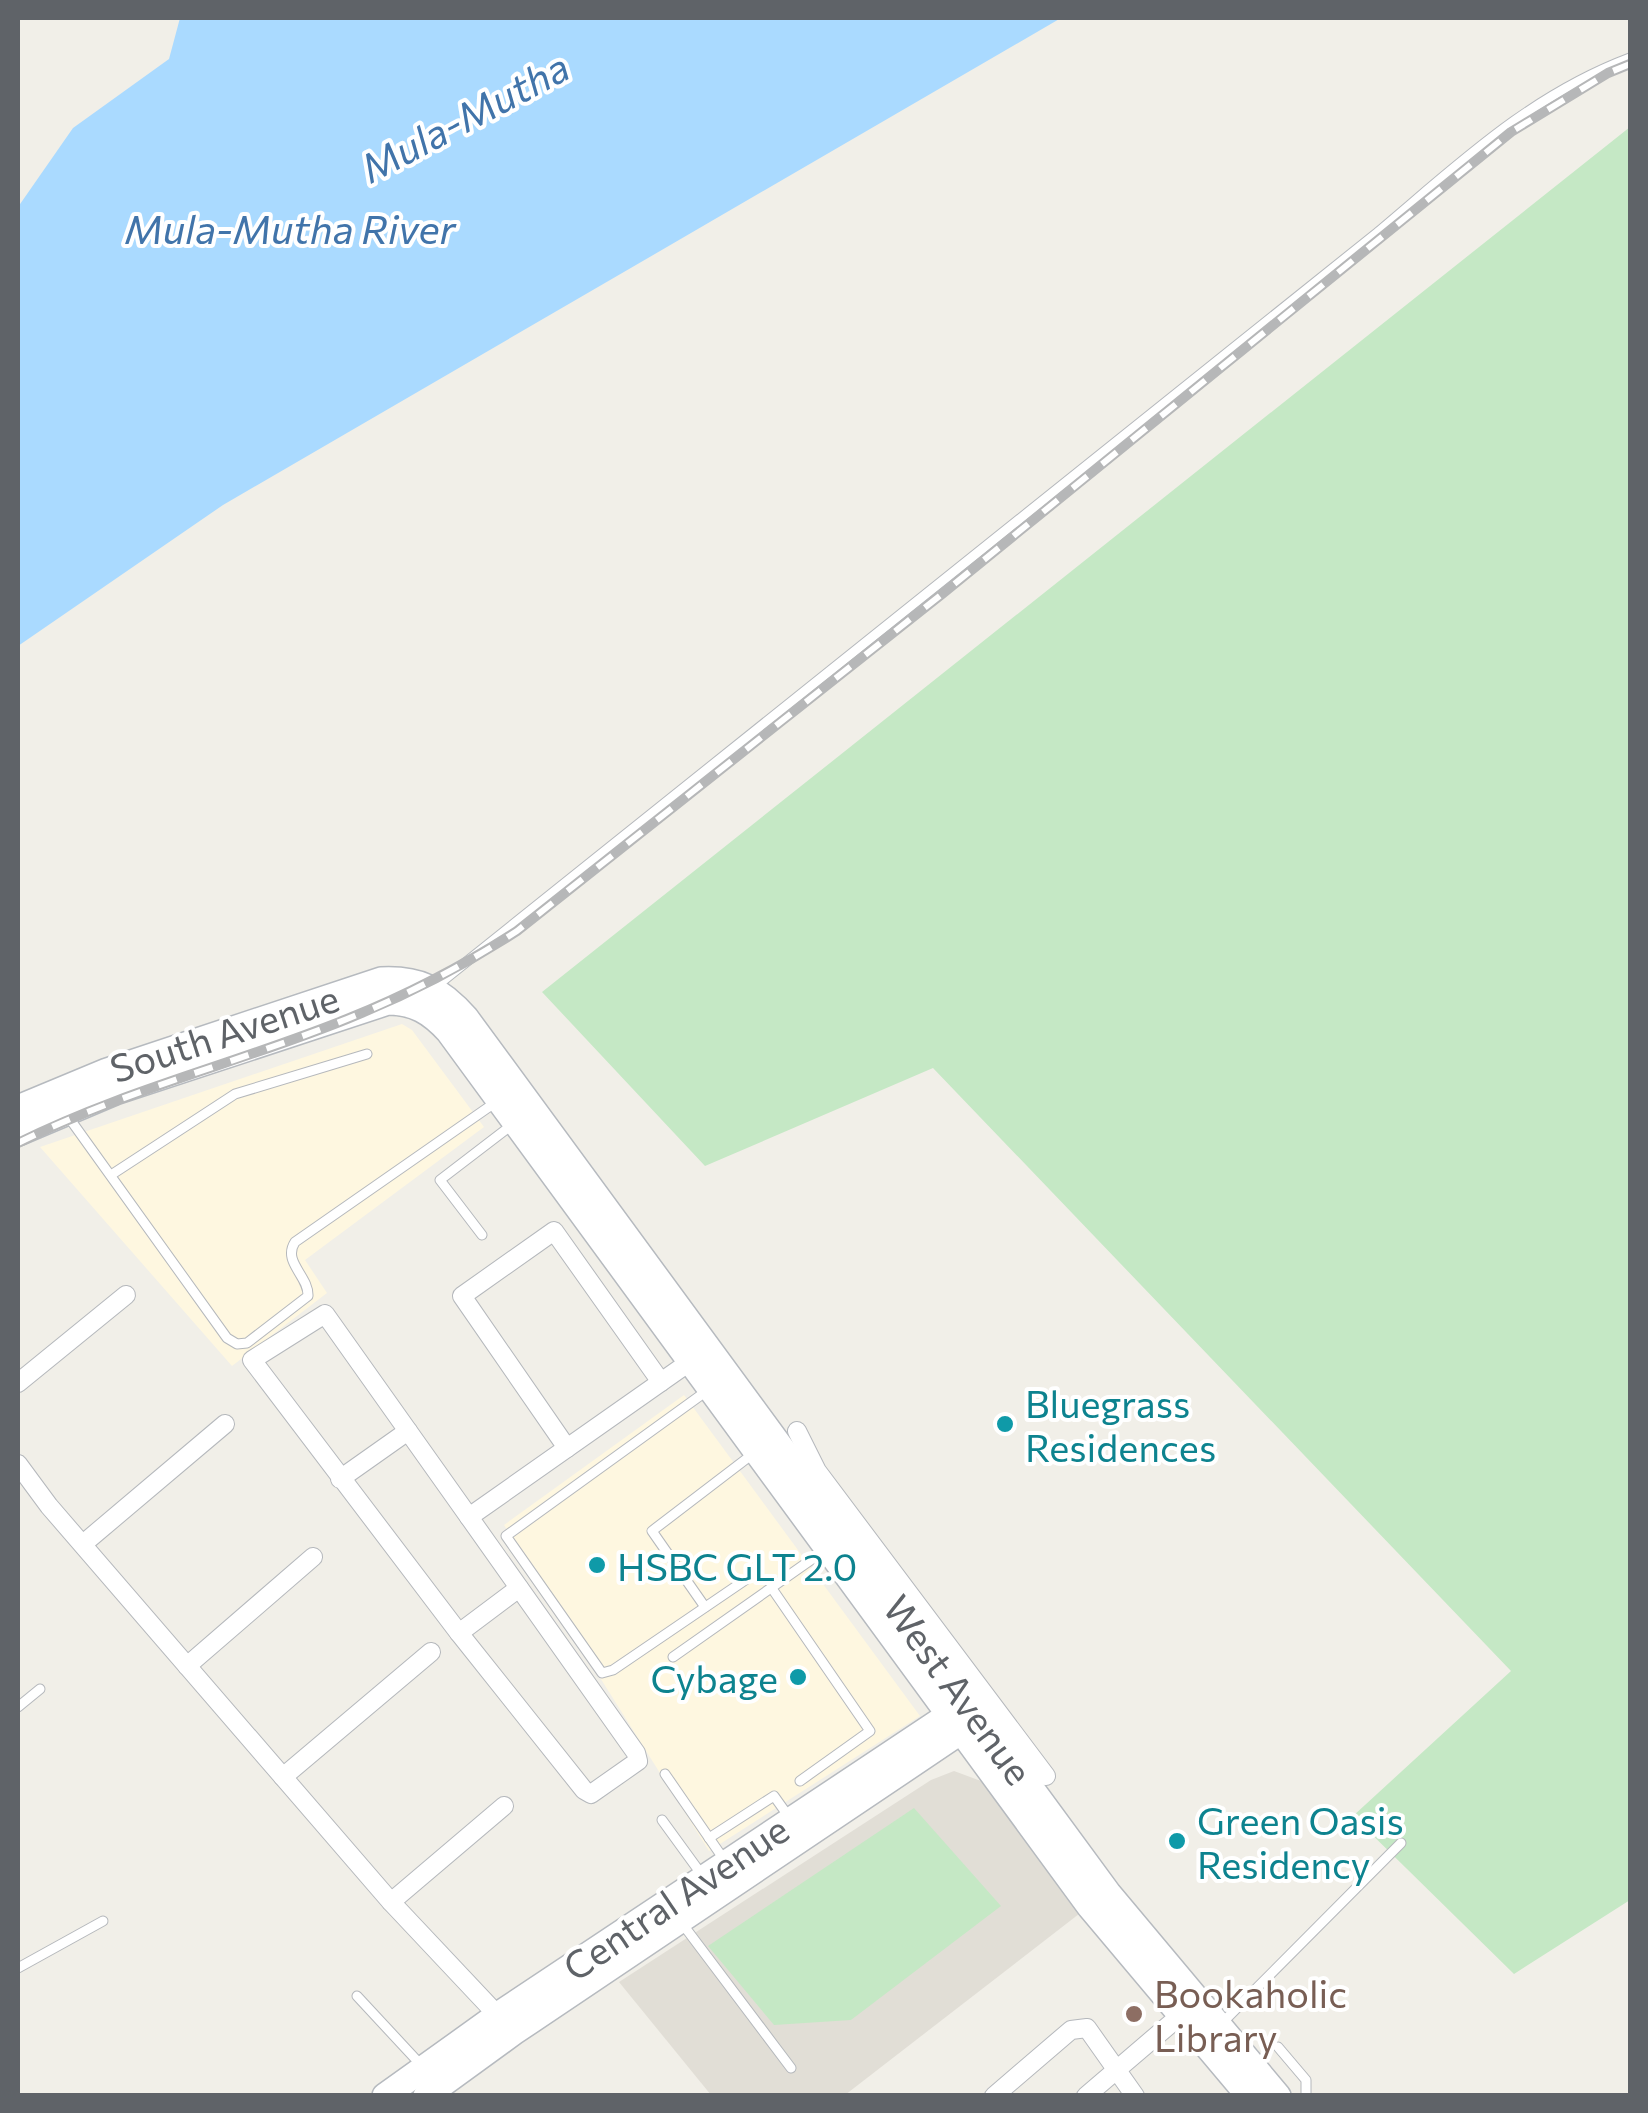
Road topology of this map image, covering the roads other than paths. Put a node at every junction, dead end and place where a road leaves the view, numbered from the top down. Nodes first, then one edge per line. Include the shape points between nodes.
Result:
1 (1630, 58) edge
2 (427, 998) junction
3 (367, 1054) dead end
4 (498, 1100) junction
5 (60, 1101) junction
6 (18, 1108) edge
7 (515, 1122) junction
8 (18, 1133) edge
9 (111, 1174) junction
10 (482, 1234) dead end
11 (126, 1295) dead end
12 (700, 1355) junction
13 (661, 1382) junction
14 (18, 1383) edge
15 (710, 1389) junction
16 (226, 1424) dead end
17 (408, 1430) junction
18 (797, 1431) dead end
19 (567, 1448) junction
20 (757, 1452) junction
21 (18, 1464) edge
22 (340, 1479) junction
23 (469, 1516) junction
24 (83, 1544) junction
25 (828, 1549) junction
26 (313, 1557) dead end
27 (757, 1572) dead end
28 (520, 1588) junction
29 (772, 1590) junction
30 (705, 1608) junction
31 (459, 1633) junction
32 (431, 1652) dead end
33 (673, 1657) dead end
34 (949, 1662) junction
35 (187, 1666) junction
36 (40, 1689) dead end
37 (18, 1707) edge
38 (965, 1717) junction
39 (665, 1774) dead end
40 (1046, 1776) dead end
41 (283, 1777) junction
42 (800, 1780) dead end
43 (504, 1806) dead end
44 (662, 1820) dead end
45 (791, 1820) junction
46 (709, 1838) junction
47 (1401, 1843) dead end
48 (727, 1863) junction
49 (704, 1878) junction
50 (391, 1902) junction
51 (674, 1911) junction
52 (103, 1920) dead end
53 (18, 1968) edge
54 (357, 1996) dead end
55 (1189, 2008) junction
56 (506, 2024) junction
57 (1220, 2026) junction
58 (1278, 2047) dead end
59 (424, 2068) junction
60 (790, 2068) dead end
61 (1115, 2071) junction
62 (386, 2096) edge
63 (426, 2096) edge
64 (994, 2096) edge
65 (1086, 2096) edge
66 (1135, 2096) edge
67 (1249, 2096) edge
68 (1278, 2096) edge
69 (1306, 2096) edge

1 - 2 lane via 1586,75 1513,119
2 - 4 main road, West Avenue
2 - 5 main road, South Avenue via 388,1002
2 - 12 main road, West Avenue via 466,1018
3 - 9 lane via 235,1094
4 - 7 main road, West Avenue
4 - 9 lane via 295,1242 291,1257 308,1296 248,1342 227,1338
5 - 6 main road, South Avenue
5 - 8 main road, South Avenue
5 - 9 lane
7 - 10 lane via 440,1180
7 - 12 main road, West Avenue
11 - 14 street
12 - 13 street
12 - 15 main road, West Avenue
12 - 34 main road, West Avenue
13 - 19 street
13 - 19 street via 554,1231 462,1296
15 - 20 main road, West Avenue
15 - 30 lane via 506,1536 602,1673
16 - 24 street
17 - 22 street
17 - 22 street via 325,1314 252,1360
17 - 23 street
18 - 34 street via 817,1471
19 - 23 street
20 - 25 main road, West Avenue
20 - 30 lane via 652,1531
21 - 24 street
22 - 31 street
23 - 28 street
24 - 35 street
25 - 29 lane
25 - 38 main road, West Avenue
26 - 35 street
27 - 30 lane
28 - 31 street
28 - 31 street via 636,1753 638,1761 596,1792 584,1790
29 - 33 lane
29 - 42 lane via 870,1731
32 - 41 street
34 - 38 main road, West Avenue
34 - 40 street
35 - 41 street
36 - 37 lane
38 - 45 main road, Central Avenue
38 - 51 main road, Central Avenue
38 - 55 main road, West Avenue via 1108,1893
39 - 46 lane
41 - 50 street
43 - 50 street
44 - 49 lane
45 - 46 lane via 774,1796
45 - 48 main road, Central Avenue
46 - 48 lane
47 - 57 lane
48 - 49 main road, Central Avenue
49 - 51 main road, Central Avenue
50 - 56 street
51 - 56 main road, Central Avenue
51 - 60 lane
52 - 53 lane
54 - 59 lane
55 - 57 main road, West Avenue
55 - 61 street
55 - 67 main road, West Avenue
56 - 59 main road, Central Avenue
56 - 63 main road, Central Avenue
57 - 68 main road, West Avenue
58 - 69 lane via 1306,2080
59 - 62 main road, Central Avenue
61 - 64 street via 1080,2027
61 - 65 street
61 - 66 street

